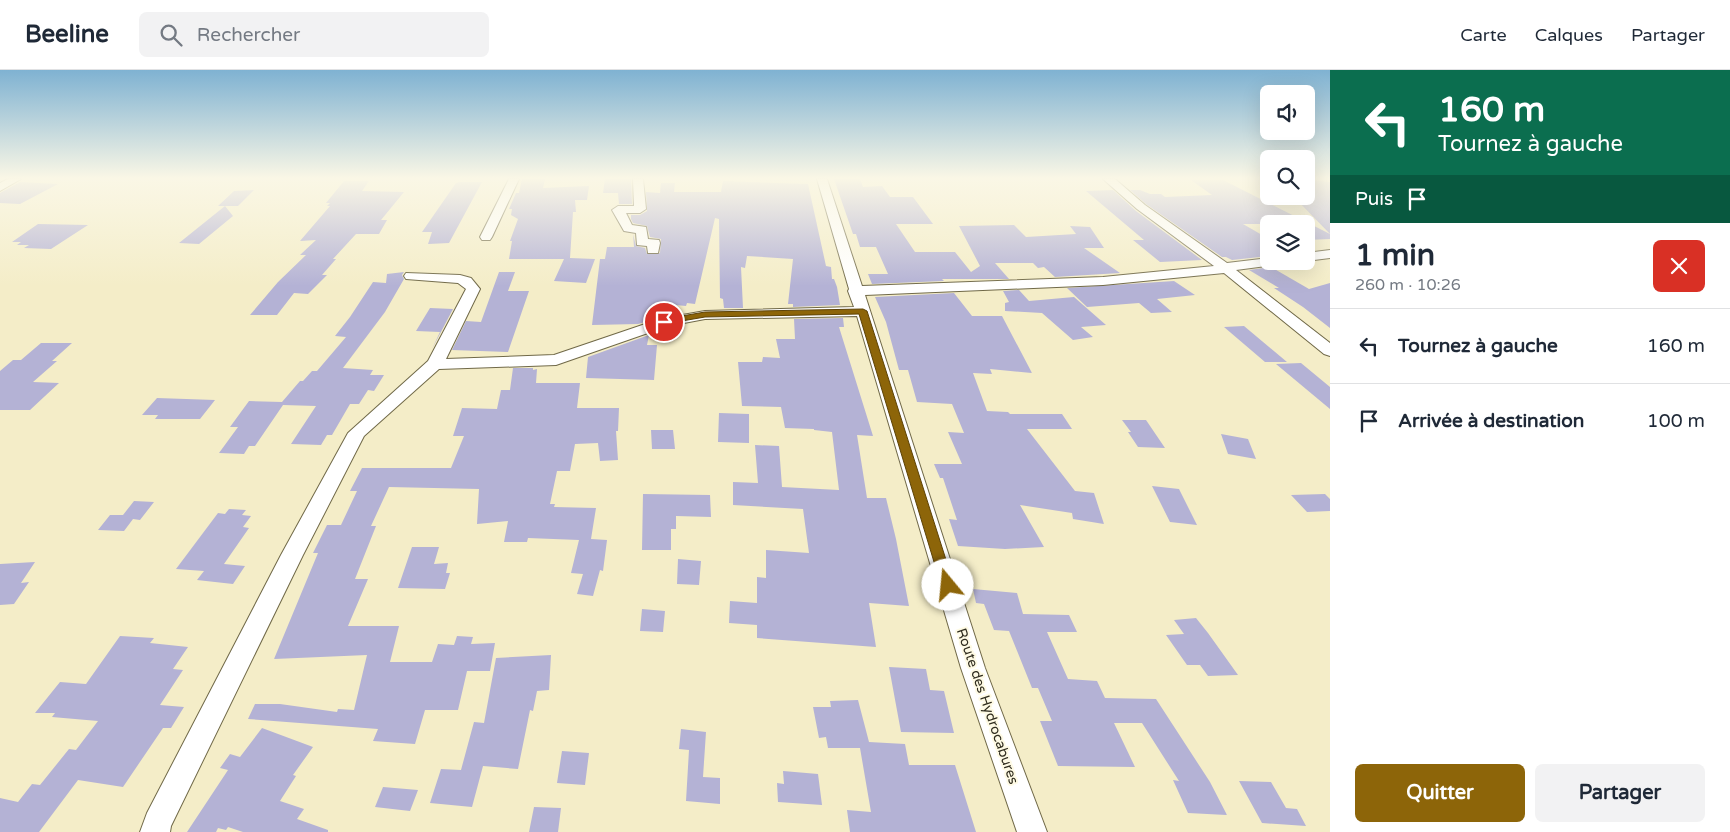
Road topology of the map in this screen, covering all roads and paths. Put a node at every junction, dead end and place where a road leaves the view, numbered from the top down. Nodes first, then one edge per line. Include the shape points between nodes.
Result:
1 (497, 215) edge
2 (621, 215) edge
3 (832, 215) edge
4 (1151, 215) edge
5 (486, 237) dead end
6 (653, 250) dead end
7 (1330, 254) edge
8 (1315, 256) edge
9 (1260, 263) edge
10 (1225, 268) junction
11 (411, 276) dead end
12 (855, 291) junction
13 (863, 311) junction
14 (1330, 351) edge
15 (435, 364) junction
16 (155, 832) edge
17 (1032, 832) edge

1 - 5 street
2 - 6 street via 628,228 642,230 642,242 654,243
3 - 12 street, Route des Hydrocabures
4 - 10 street
7 - 8 street
9 - 10 street
10 - 12 street via 1103,281
10 - 14 street
11 - 15 street via 460,279 473,289
12 - 13 street, Route des Hydrocabures
13 - 15 street via 705,315 664,322 556,360
13 - 17 street, Route des Hydrocabures via 973,668
15 - 16 street via 357,433

